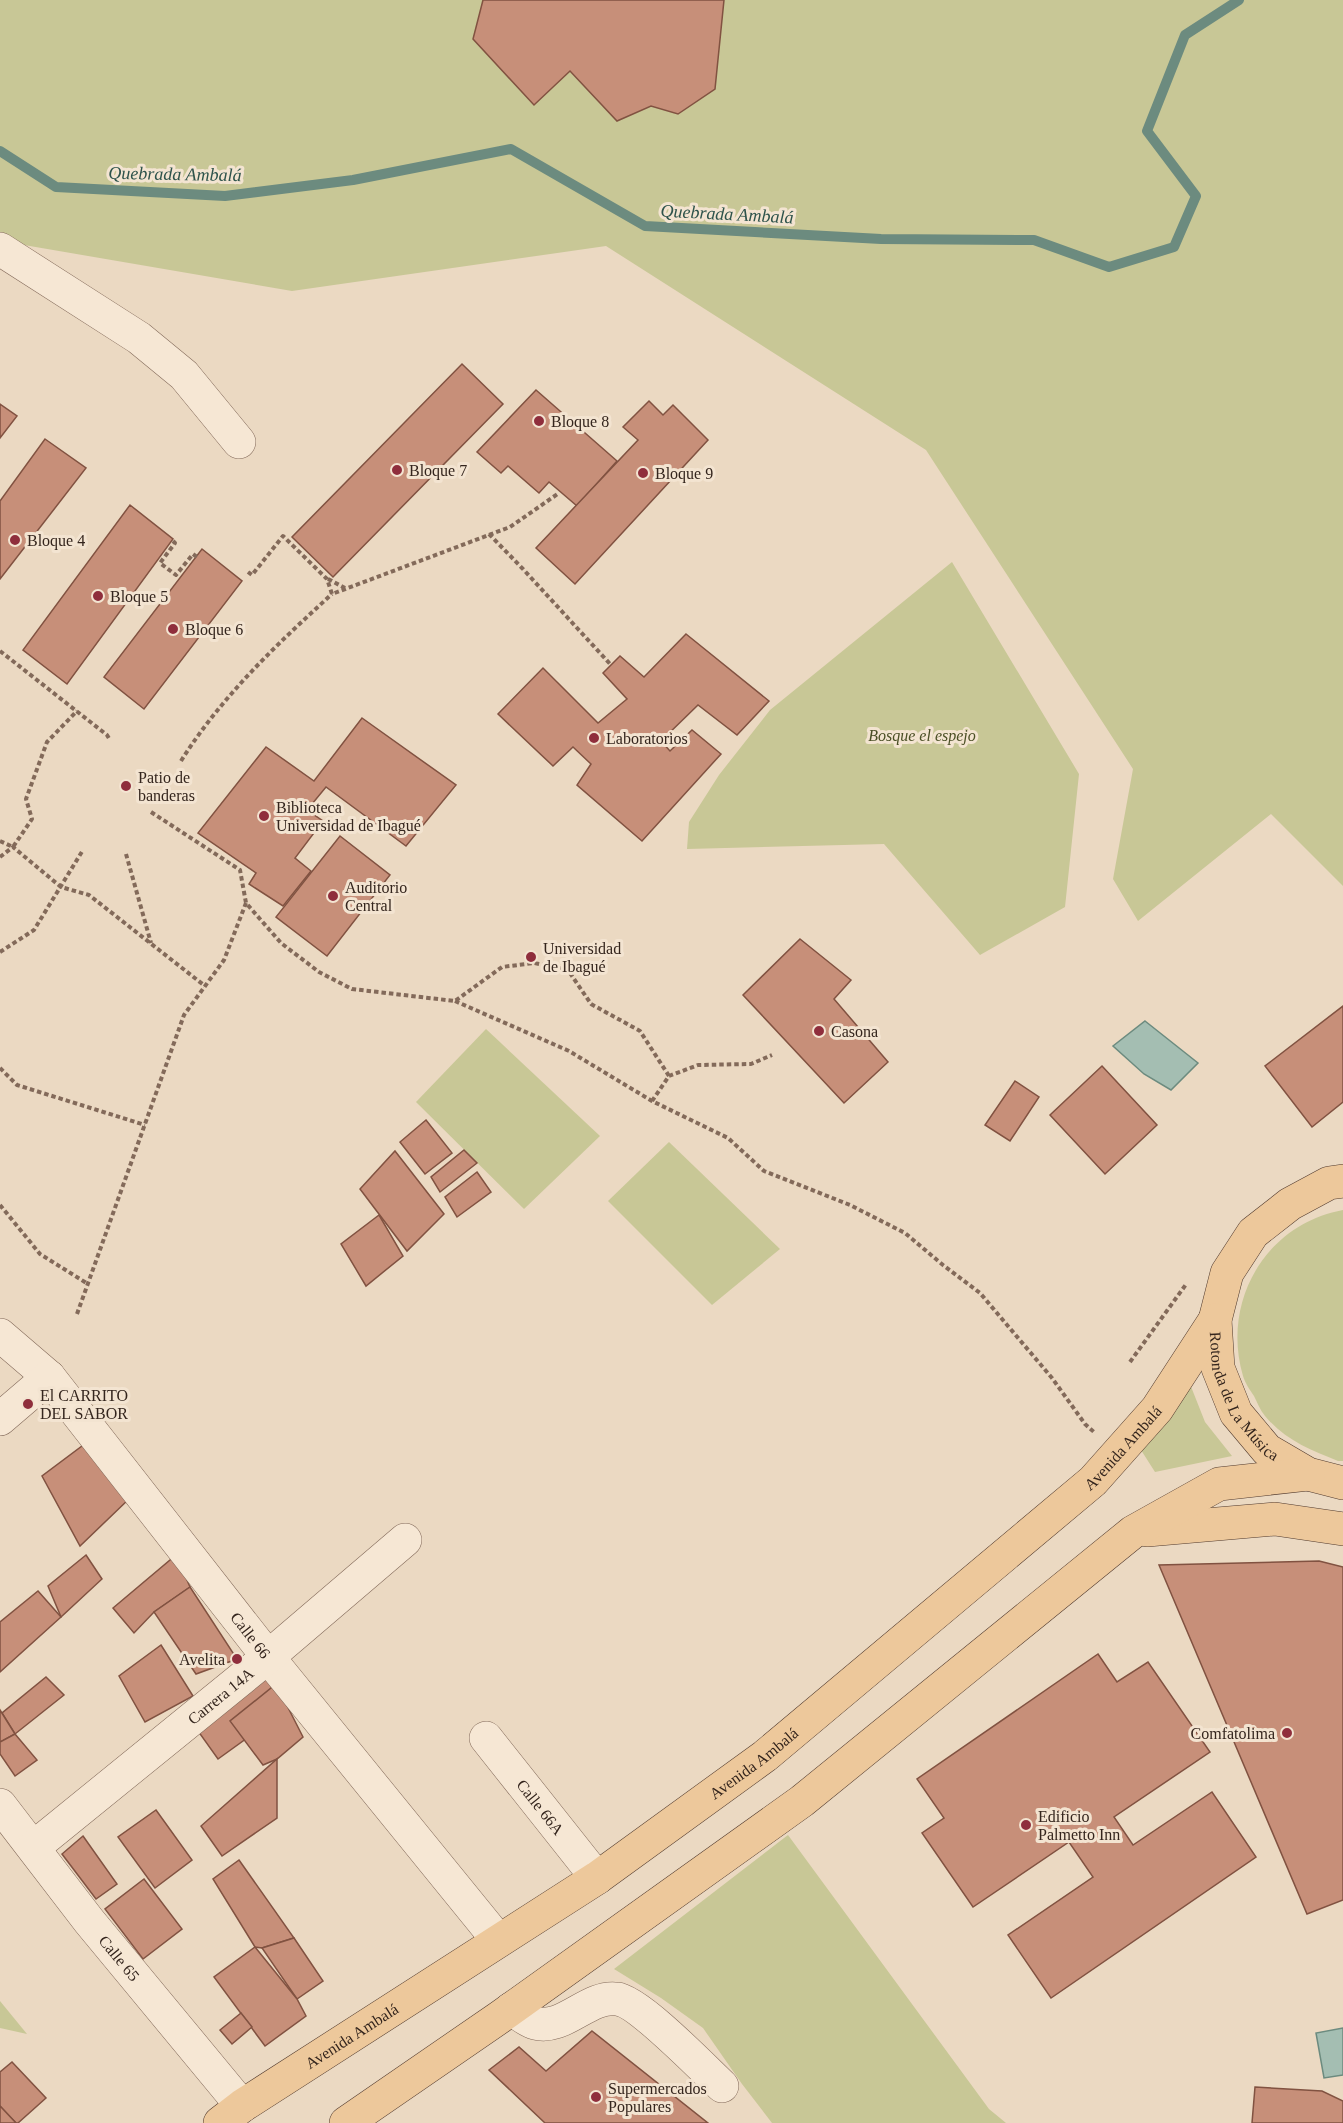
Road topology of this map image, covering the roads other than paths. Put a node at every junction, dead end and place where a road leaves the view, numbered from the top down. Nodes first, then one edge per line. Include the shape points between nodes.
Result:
1 (0, 249) edge
2 (238, 442) dead end
3 (1343, 1181) edge
4 (1215, 1320) junction
5 (0, 1335) edge
6 (49, 1377) junction
7 (0, 1419) edge
8 (1308, 1474) junction
9 (1343, 1483) edge
10 (1343, 1529) edge
11 (1133, 1532) junction
12 (405, 1540) dead end
13 (268, 1657) junction
14 (486, 1738) dead end
15 (0, 1805) edge
16 (34, 1847) junction
17 (597, 1878) junction
18 (498, 1940) junction
19 (511, 2009) junction
20 (722, 2086) dead end
21 (231, 2115) edge
22 (346, 2123) edge

1 - 2 street via 139,338 184,375
3 - 4 main road, Rotonda de La Música via 1329,1182 1290,1204 1253,1233 1227,1273
4 - 8 main road, Rotonda de La Música via 1218,1368 1236,1413 1267,1450
4 - 17 main road, Avenida Ambalá via 1157,1409 1093,1481 765,1756
5 - 6 street, Calle 66
6 - 7 street
6 - 13 street, Calle 66
8 - 9 main road, Rotonda de La Música
8 - 11 main road via 1219,1484
10 - 11 main road via 1275,1519
11 - 19 main road via 802,1800
12 - 13 street, Carrera 14A
13 - 16 street, Carrera 14A
13 - 18 street, Calle 66
14 - 17 street, Calle 66A
15 - 16 street, Calle 65
16 - 21 street, Calle 65
17 - 18 main road, Avenida Ambalá
18 - 21 main road, Avenida Ambalá
19 - 20 street via 535,2023 551,2024 600,2001 618,1998 642,2011
19 - 22 main road

